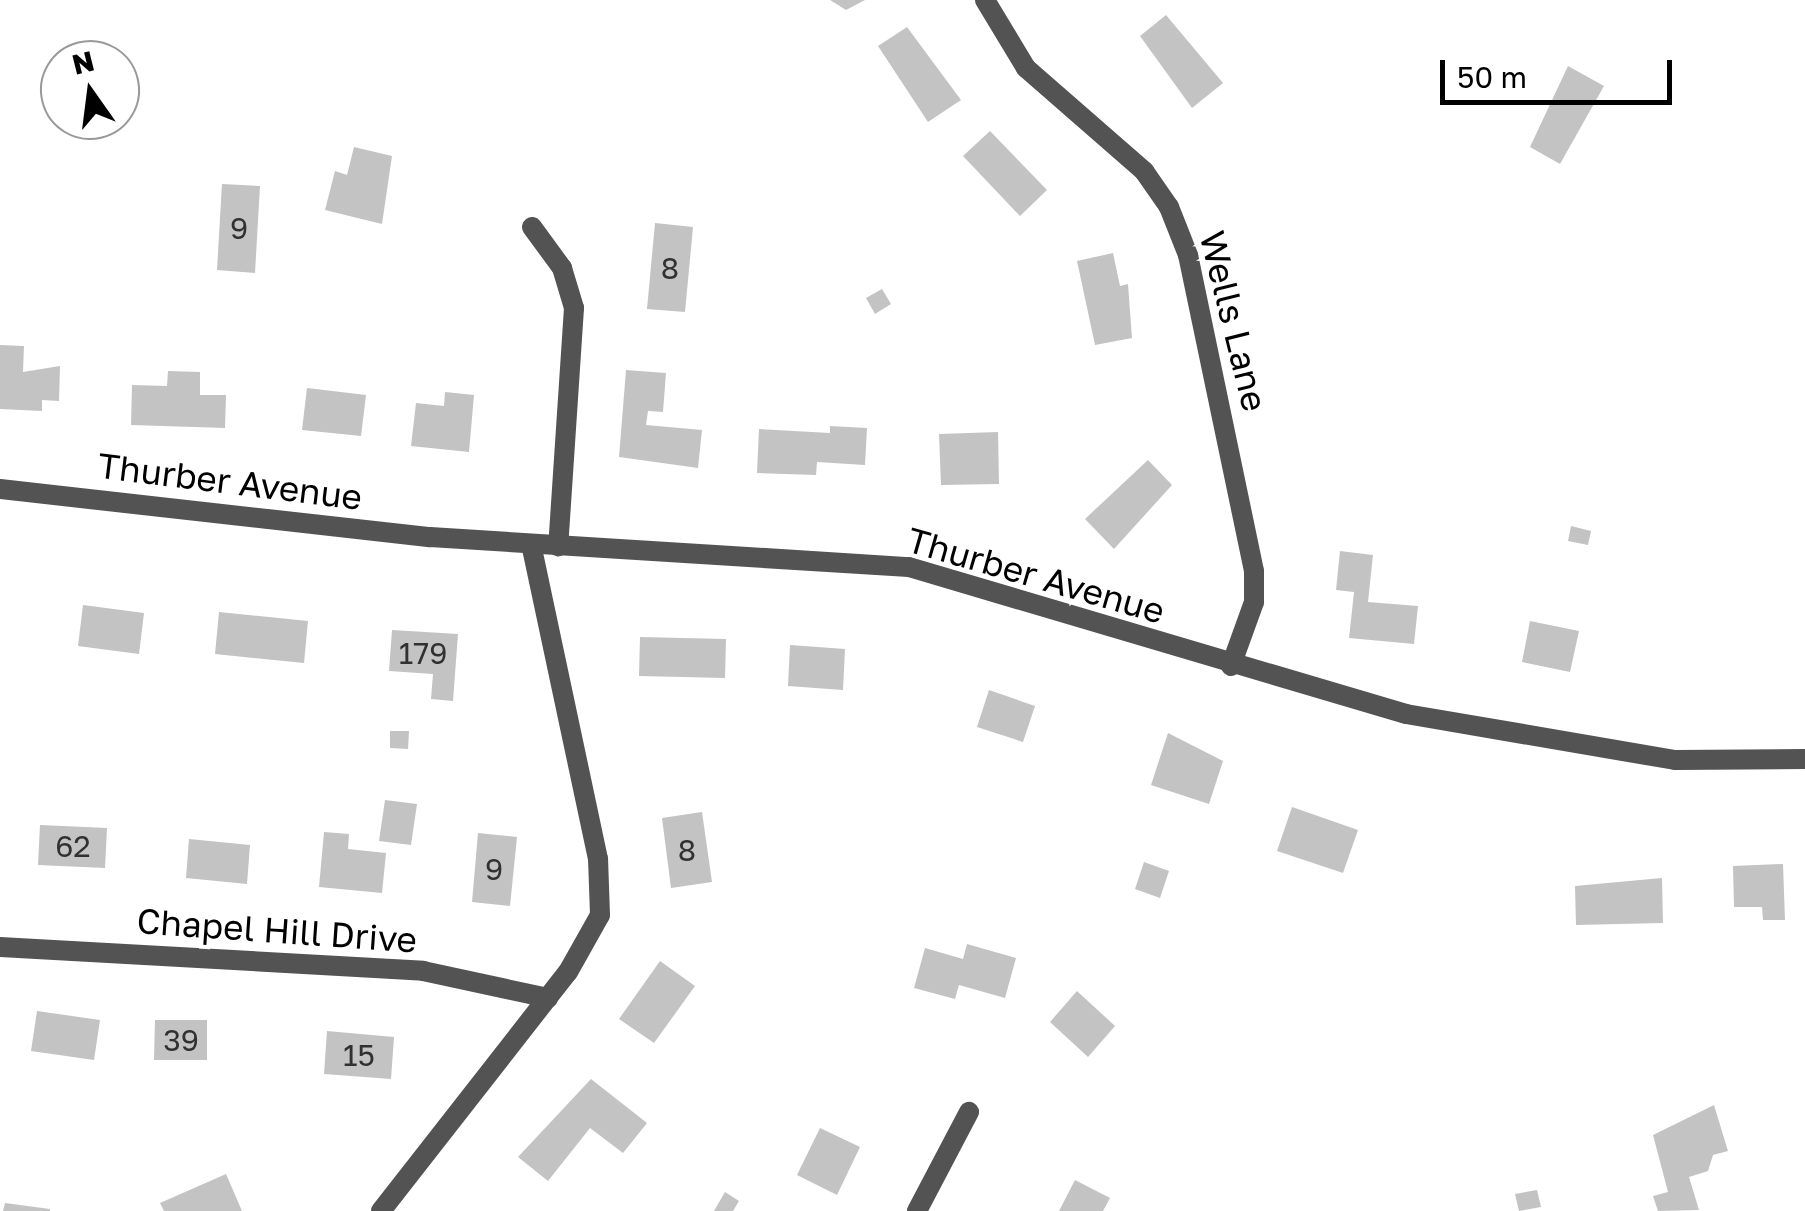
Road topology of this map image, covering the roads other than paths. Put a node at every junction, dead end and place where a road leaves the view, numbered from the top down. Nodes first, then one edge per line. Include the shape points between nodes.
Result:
1 (985, 0) edge
2 (532, 227) dead end
3 (0, 489) edge
4 (532, 544) junction
5 (558, 546) junction
6 (1232, 666) junction
7 (1805, 759) edge
8 (0, 947) edge
9 (548, 998) junction
10 (969, 1112) dead end
11 (381, 1211) edge
12 (918, 1211) edge

1 - 6 street, Wells Lane via 1026,68 1144,171 1182,239 1254,571 1254,602
2 - 5 street via 562,268 574,308
3 - 4 street, Thurber Avenue
4 - 5 street, Thurber Avenue
4 - 9 street via 602,892 595,931
5 - 6 street, Thurber Avenue via 908,567
6 - 7 street, Thurber Avenue via 1406,714 1579,748 1675,760
8 - 9 street, Chapel Hill Drive via 423,971
9 - 11 street
10 - 12 street

